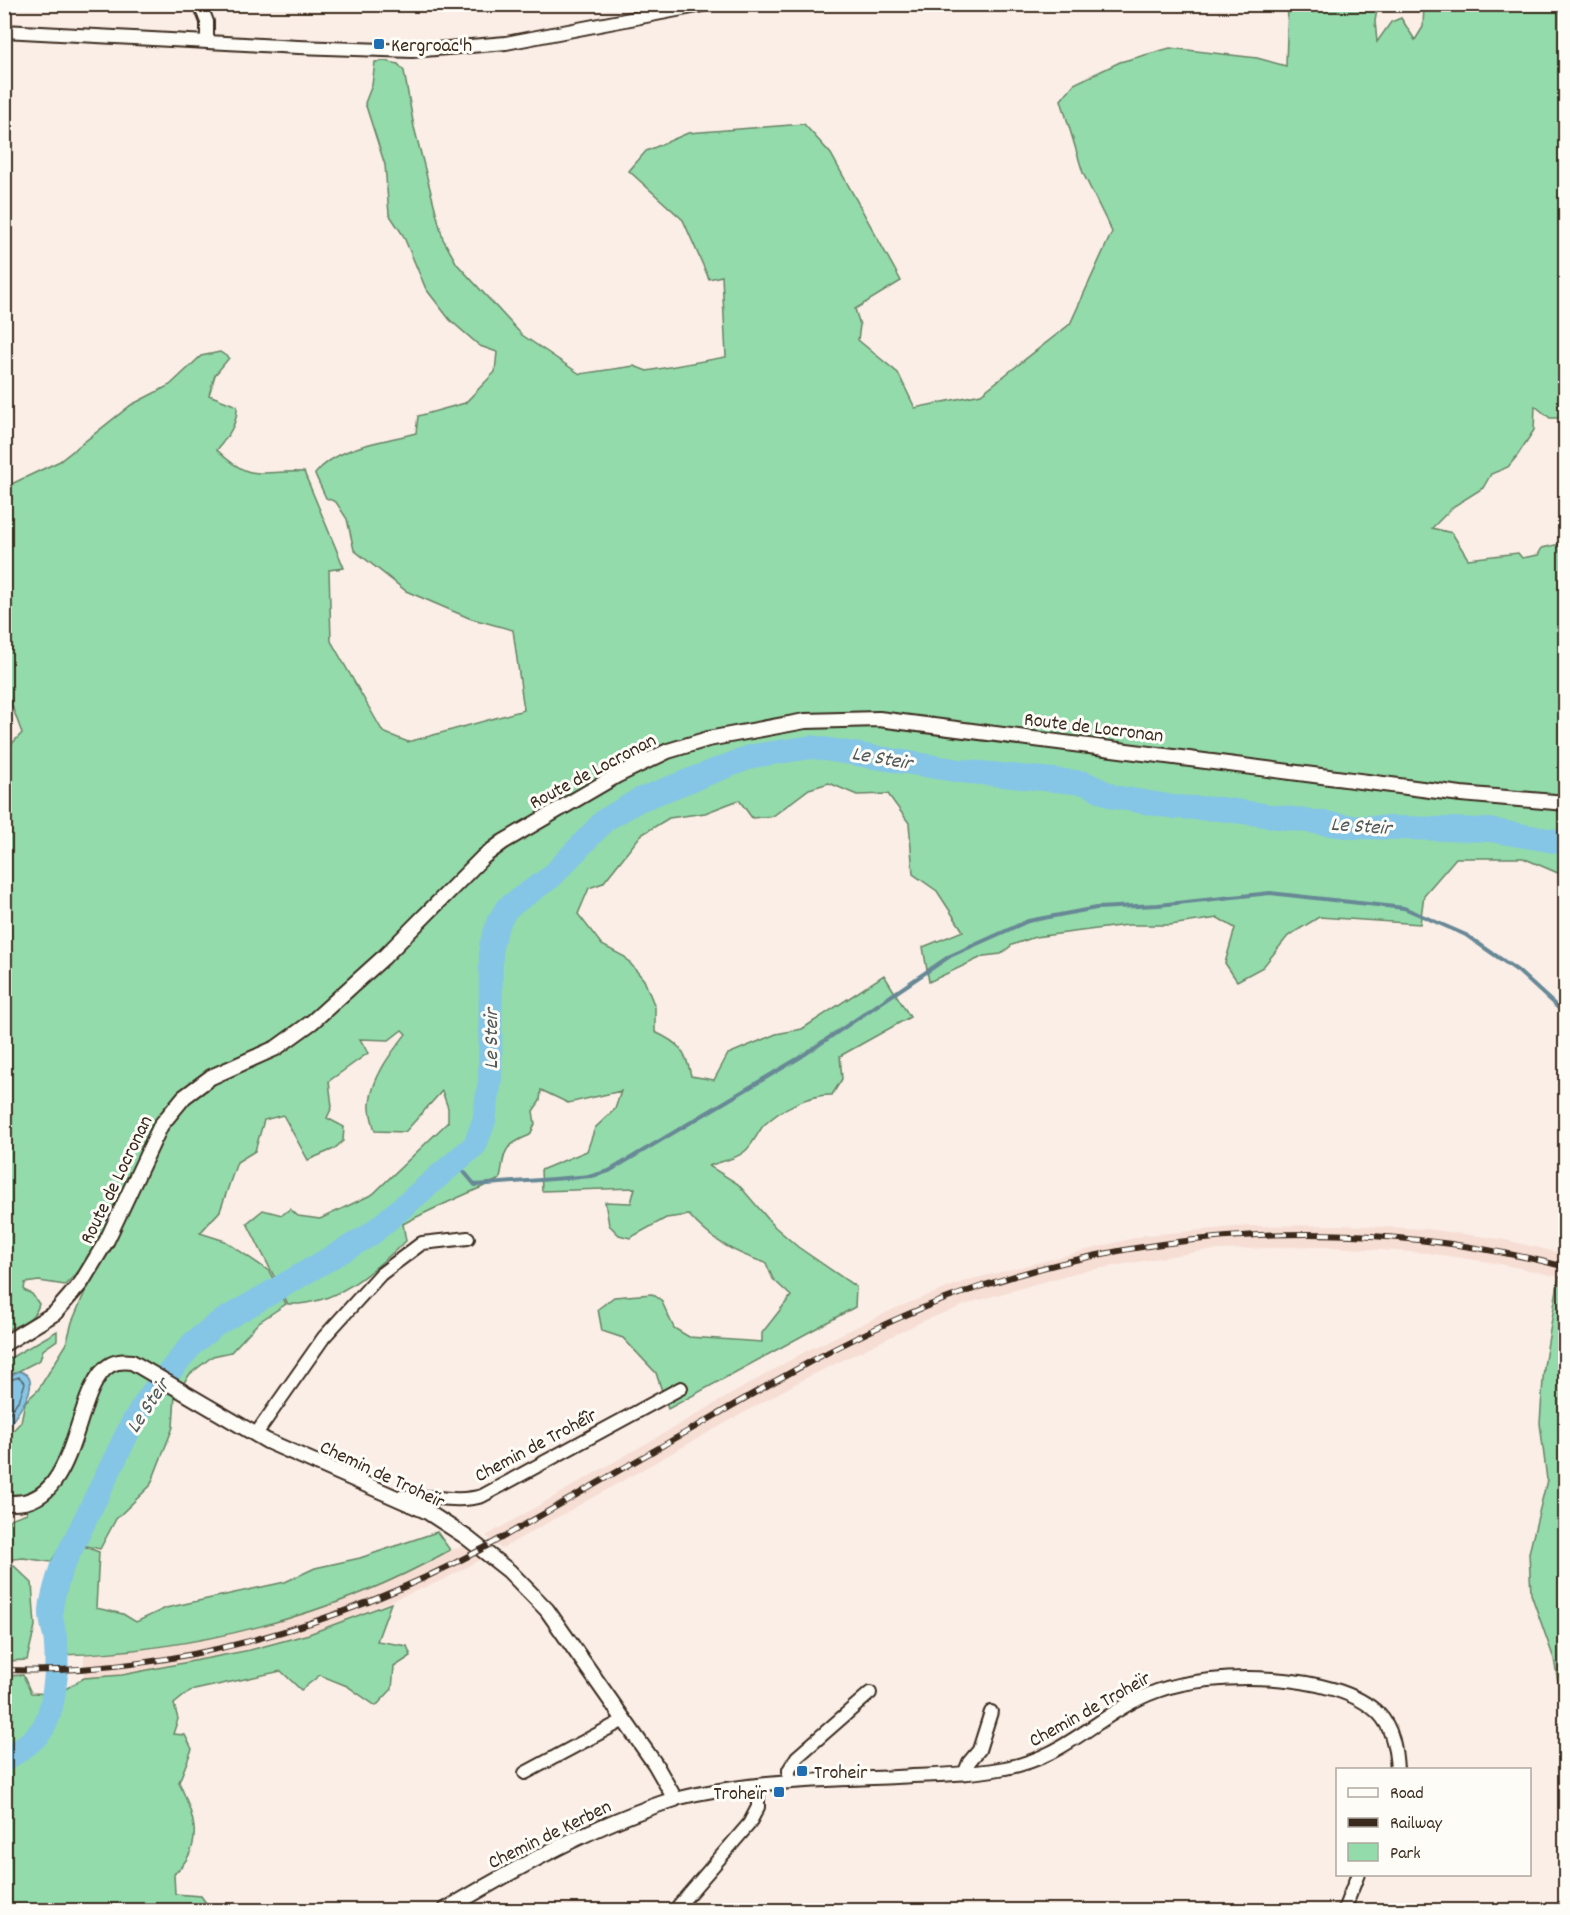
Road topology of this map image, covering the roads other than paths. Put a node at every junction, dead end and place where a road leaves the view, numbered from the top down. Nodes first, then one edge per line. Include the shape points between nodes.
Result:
1 (200, 4) edge
2 (708, 4) edge
3 (4, 31) edge
4 (26, 31) junction
5 (4, 39) edge
6 (207, 41) junction
7 (1566, 803) edge
8 (468, 1238) dead end
9 (4, 1344) edge
10 (681, 1388) dead end
11 (256, 1434) junction
12 (399, 1497) junction
13 (4, 1502) edge
14 (870, 1693) dead end
15 (991, 1712) dead end
16 (624, 1720) junction
17 (1396, 1768) edge
18 (965, 1772) junction
19 (525, 1773) dead end
20 (789, 1781) junction
21 (758, 1785) junction
22 (675, 1799) junction
23 (1358, 1876) edge
24 (445, 1911) edge
25 (675, 1911) edge
26 (1344, 1911) edge

1 - 6 street via 207,22
2 - 6 street via 506,43 455,48 374,51
3 - 4 street
4 - 5 street
4 - 6 street
7 - 9 street, Route de Locronan via 1450,793 879,719 796,723 708,739 662,753 503,842 312,1022 276,1048 211,1077 184,1097 161,1125 107,1240 81,1283 55,1313
8 - 11 street via 422,1243 381,1274 324,1337
10 - 12 street, Chemin de Trohéîr via 482,1496 458,1501 420,1495
11 - 12 street, Chemin de Troheïr
11 - 13 street, Chemin de Troheïr via 144,1367 120,1361 104,1369 91,1389 60,1472 38,1496 20,1503
12 - 16 street, Chemin de Troheïr via 466,1537 527,1586
14 - 20 street via 797,1756 789,1770
15 - 18 street via 980,1750
16 - 19 street
16 - 22 street, Chemin de Troheïr
17 - 18 street, Chemin de Troheïr via 1394,1744 1385,1722 1357,1698 1315,1684 1230,1678 1157,1691 1122,1708 1054,1753 1023,1765
18 - 20 street, Chemin de Troheïr
20 - 21 street, Chemin de Troheïr
21 - 22 street, Chemin de Troheïr
21 - 25 street via 758,1807 749,1824
22 - 24 street, Chemin de Kerben via 570,1841
23 - 26 street

